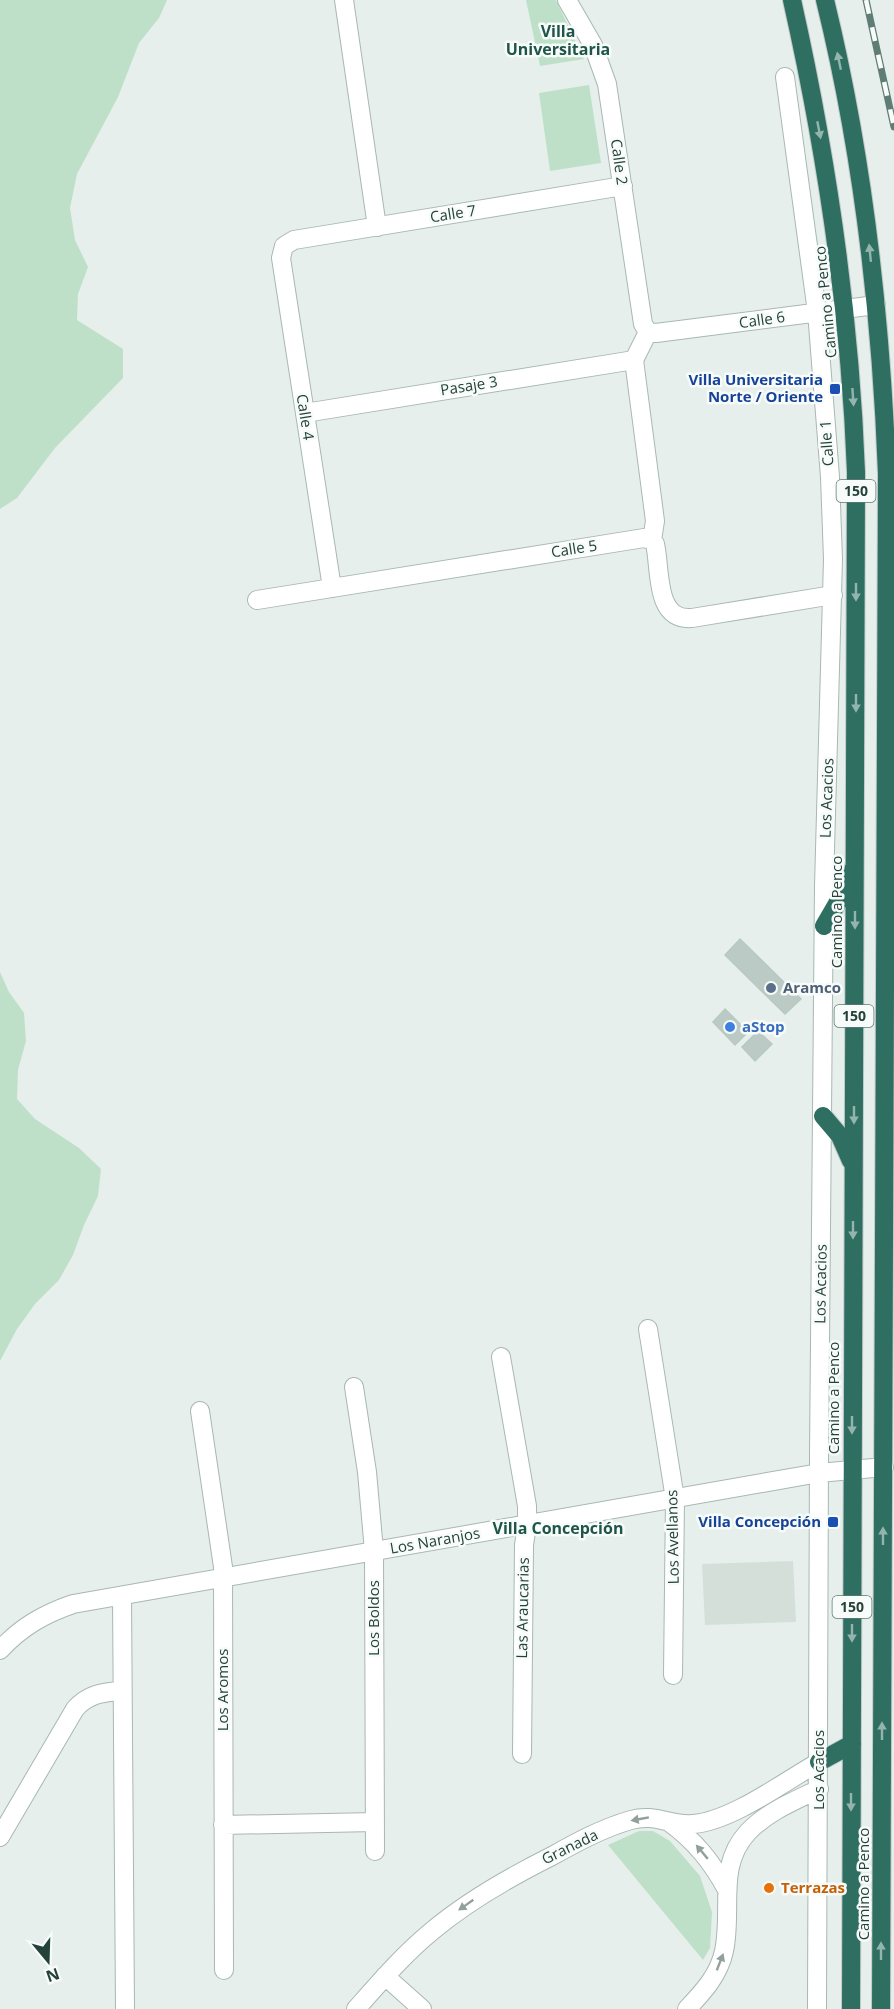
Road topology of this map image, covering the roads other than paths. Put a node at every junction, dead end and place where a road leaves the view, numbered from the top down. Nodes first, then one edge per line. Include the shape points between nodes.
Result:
1 (344, 0) edge
2 (567, 0) edge
3 (792, 0) edge
4 (825, 0) edge
5 (785, 77) dead end
6 (623, 186) junction
7 (377, 227) junction
8 (284, 246) joint
9 (876, 305) junction
10 (845, 309) junction
11 (817, 312) junction
12 (648, 332) junction
13 (634, 360) junction
14 (305, 412) junction
15 (652, 540) junction
16 (332, 588) junction
17 (833, 595) junction
18 (257, 600) dead end
19 (855, 861) junction
20 (824, 926) junction
21 (823, 1116) junction
22 (854, 1172) junction
23 (648, 1329) dead end
24 (501, 1357) dead end
25 (354, 1387) dead end
26 (200, 1411) dead end
27 (884, 1467) junction
28 (852, 1470) junction
29 (819, 1473) junction
30 (675, 1499) junction
31 (527, 1525) junction
32 (374, 1551) junction
33 (223, 1578) junction
34 (122, 1596) junction
35 (0, 1650) edge
36 (673, 1675) dead end
37 (122, 1690) junction
38 (852, 1744) junction
39 (522, 1754) dead end
40 (819, 1762) junction
41 (819, 1789) junction
42 (375, 1822) junction
43 (669, 1822) junction
44 (223, 1825) junction
45 (0, 1837) edge
46 (375, 1851) dead end
47 (727, 1890) junction
48 (224, 1970) dead end
49 (385, 1976) junction
50 (125, 2009) edge
51 (356, 2009) edge
52 (422, 2009) edge
53 (687, 2009) edge
54 (817, 2009) edge
55 (851, 2009) edge
56 (881, 2009) edge

1 - 7 street
2 - 6 street, Calle 2 via 593,45 607,84
3 -> 10 highway, Camino a Penco / 150 via 822,145
9 -> 4 highway, Camino a Penco / 150 via 864,201
5 - 11 street, Calle 1
6 - 7 street, Calle 7
6 - 12 street, Calle 2 via 643,324
7 - 8 street, Calle 7 via 294,240
8 - 14 street, Calle 4 via 281,258
9 - 10 street, Calle 6
9 - 27 highway, Camino a Penco / 150 via 888,533
10 - 11 street, Calle 6
10 -> 19 highway, Camino a Penco / 150 via 856,472
11 - 12 street, Calle 6
11 - 17 street, Calle 1 via 830,477
12 - 13 street
13 - 14 street, Pasaje 3
13 - 15 street via 655,521
14 - 16 street, Calle 4
15 - 16 street, Calle 5 via 644,538
15 - 17 street via 664,604 680,618
16 - 18 street, Calle 5
17 - 20 street, Los Acacios
19 - 20 highway
19 -> 22 highway, Camino a Penco / 150
20 - 21 street, Los Acacios
21 - 22 highway via 843,1142
21 - 29 street, Los Acacios
22 -> 28 highway, Camino a Penco / 150
23 - 30 street, Los Avellanos
24 - 31 street, Las Araucarias
25 - 32 street, Los Boldos
26 - 33 street, Los Aromos via 223,1555
27 - 28 street, Los Naranjos
56 -> 27 highway, Camino a Penco / 150
28 - 29 street, Los Naranjos
28 -> 38 highway, Camino a Penco / 150
29 - 30 street, Los Naranjos
29 - 40 street, Los Acacios
30 - 31 street, Los Naranjos
30 - 36 street, Los Avellanos
31 - 32 street, Los Naranjos
31 - 39 street, Las Araucarias
32 - 33 street, Los Naranjos
32 - 42 street, Los Boldos
33 - 34 street, Los Naranjos
33 - 44 street, Los Aromos
34 - 35 street, Los Naranjos via 73,1604 44,1615 19,1631
34 - 37 street
37 - 45 street via 91,1696 75,1709
37 - 50 street
38 - 40 highway
38 -> 55 highway, Camino a Penco / 150
40 - 41 street, Los Acacios
40 - 43 street, Granada via 726,1815 693,1824
41 - 47 street via 777,1810 747,1833 732,1859
41 - 54 street, Los Acacios
42 - 44 street
42 - 46 street, Los Boldos
47 -> 43 street via 706,1855
43 -> 49 street, Granada via 643,1817 622,1823 536,1863 448,1918
44 - 48 street, Los Aromos
53 -> 47 street via 712,1979 724,1953
49 - 51 street, Granada
49 - 52 street

